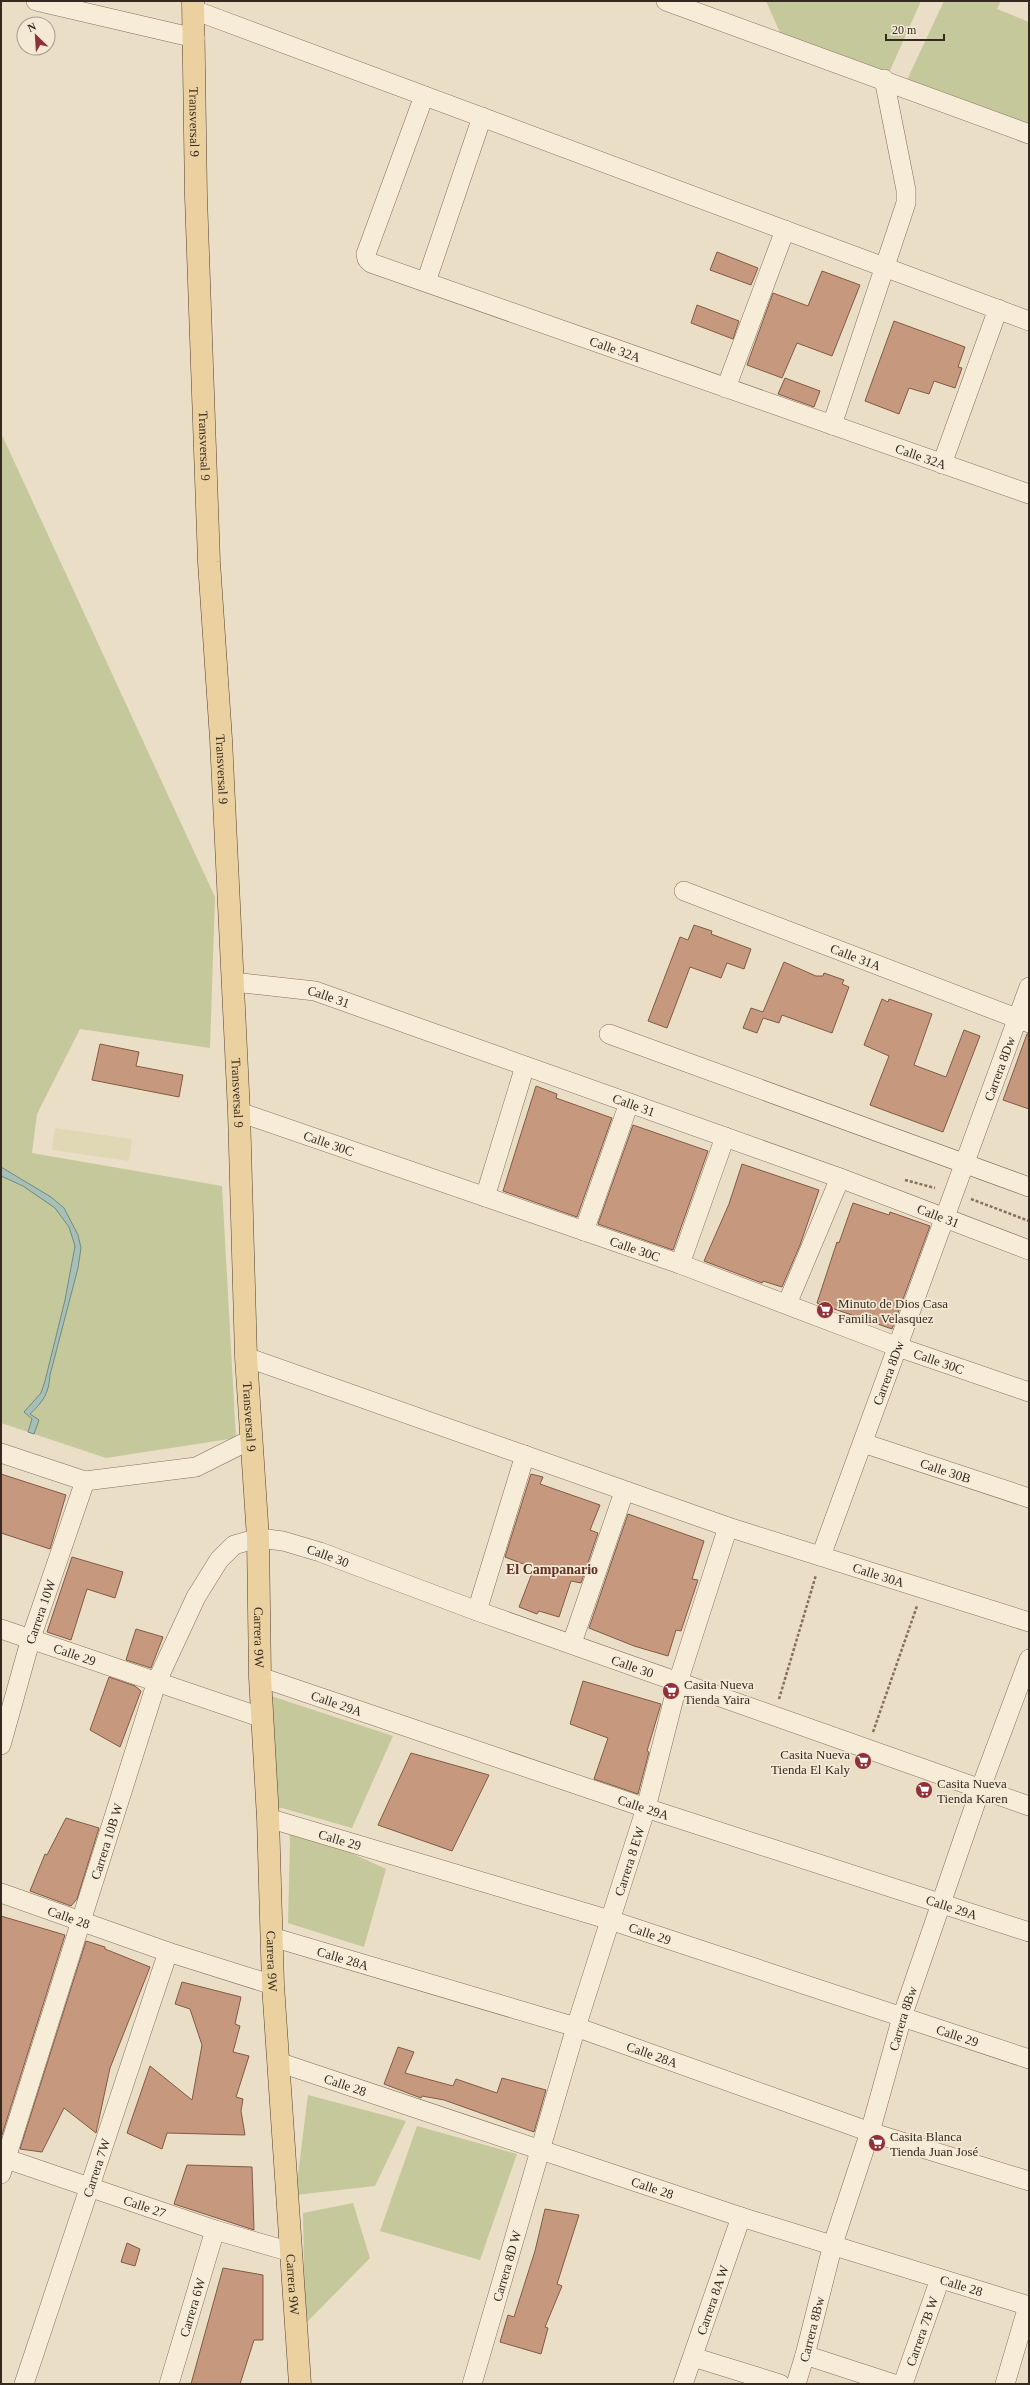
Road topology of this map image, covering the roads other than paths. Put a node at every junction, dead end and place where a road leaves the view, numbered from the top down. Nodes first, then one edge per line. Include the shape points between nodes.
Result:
1 (36, 1) edge
2 (666, 1) edge
3 (194, 5) edge
4 (195, 38) junction
5 (884, 79) junction
6 (424, 96) junction
7 (482, 117) junction
8 (1029, 134) edge
9 (785, 230) junction
10 (884, 267) junction
11 (426, 282) junction
12 (998, 309) junction
13 (1029, 320) edge
14 (726, 388) junction
15 (832, 425) junction
16 (942, 464) junction
17 (1029, 494) edge
18 (684, 891) dead end
19 (233, 982) junction
20 (1029, 987) edge
21 (1023, 1021) edge
22 (609, 1034) dead end
23 (525, 1066) junction
24 (629, 1103) junction
25 (239, 1112) junction
26 (725, 1136) junction
27 (965, 1163) junction
28 (840, 1178) junction
29 (1029, 1186) edge
30 (485, 1197) junction
31 (944, 1219) junction
32 (584, 1231) junction
33 (1029, 1250) edge
34 (680, 1264) junction
35 (787, 1304) junction
36 (898, 1346) junction
37 (246, 1357) junction
38 (1029, 1392) edge
39 (252, 1439) junction
40 (862, 1443) junction
41 (1, 1453) edge
42 (525, 1455) junction
43 (85, 1481) junction
44 (624, 1492) junction
45 (1029, 1498) edge
46 (728, 1527) junction
47 (258, 1538) junction
48 (821, 1556) junction
49 (477, 1611) junction
50 (1029, 1622) edge
51 (1, 1628) edge
52 (32, 1638) junction
53 (572, 1643) junction
54 (1029, 1659) edge
55 (260, 1677) junction
56 (157, 1681) junction
57 (678, 1682) junction
58 (264, 1718) junction
59 (1, 1745) edge
60 (980, 1790) junction
61 (1029, 1806) edge
62 (646, 1808) junction
63 (268, 1818) junction
64 (1, 1893) edge
65 (942, 1903) junction
66 (81, 1920) junction
67 (610, 1920) junction
68 (1029, 1932) edge
69 (272, 1937) junction
70 (168, 1952) junction
71 (273, 1985) junction
72 (902, 2017) junction
73 (576, 2027) junction
74 (1029, 2059) edge
75 (278, 2062) junction
76 (870, 2132) junction
77 (540, 2148) junction
78 (3, 2163) edge
79 (1029, 2181) edge
80 (90, 2186) junction
81 (741, 2217) junction
82 (215, 2230) junction
83 (833, 2244) junction
84 (291, 2252) junction
85 (940, 2279) junction
86 (1029, 2306) edge
87 (805, 2356) junction
88 (693, 2357) junction
89 (24, 2384) edge
90 (169, 2384) edge
91 (300, 2384) edge
92 (472, 2384) edge
93 (683, 2384) edge
94 (780, 2384) edge
95 (796, 2384) edge
96 (894, 2384) edge
97 (903, 2384) edge
98 (1005, 2384) edge

1 - 4 street
2 - 5 street
3 - 4 main road, Transversal 9
3 - 6 street
4 - 19 main road, Transversal 9 via 196,197 209,562
5 - 8 street
5 - 10 street via 906,190 902,216
6 - 7 street
6 - 11 street, Calle 32A via 366,254 371,263
7 - 9 street
7 - 11 street
9 - 10 street
9 - 14 street
10 - 12 street
10 - 15 street
11 - 14 street, Calle 32A
12 - 13 street
12 - 16 street
14 - 15 street, Calle 32A
15 - 16 street, Calle 32A
16 - 17 street, Calle 32A
18 - 21 street, Calle 31A
19 - 23 street, Calle 31 via 316,991
19 - 25 main road, Transversal 9
20 - 21 street, Carrera 8Dw
21 - 27 street, Carrera 8Dw
22 - 27 street
23 - 24 street, Calle 31
23 - 30 street
24 - 26 street, Calle 31
24 - 32 street
25 - 30 street, Calle 30C
25 - 37 main road, Transversal 9
26 - 28 street, Calle 31
26 - 34 street
27 - 29 street
27 - 31 street, Carrera 8Dw
28 - 31 street, Calle 31
28 - 35 street
30 - 32 street, Calle 30C
31 - 33 street, Calle 31
31 - 36 street, Carrera 8Dw
32 - 34 street, Calle 30C
34 - 35 street, Calle 30C
35 - 36 street, Calle 30C
36 - 38 street, Calle 30C
36 - 40 street, Carrera 8Dw
37 - 39 main road, Transversal 9
37 - 42 street, Calle 30A
39 - 43 street via 196,1467
39 - 47 main road, Transversal 9
40 - 45 street, Calle 30B
40 - 48 street, Carrera 8Dw
41 - 43 street
42 - 44 street, Calle 30A
42 - 49 street
43 - 52 street, Carrera 10W
44 - 46 street, Calle 30A
44 - 53 street
46 - 48 street, Calle 30A
46 - 57 street, Carrera 8 EW
47 - 49 street, Calle 30 via 283,1541 320,1552
47 - 55 main road, Carrera 9W
47 - 56 street, Carrera 10B W via 234,1545 219,1560 196,1597
48 - 50 street, Calle 30A via 923,1591
49 - 53 street, Calle 30
51 - 52 street, Calle 29
52 - 56 street, Calle 29
52 - 59 street, Carrera 10W
53 - 57 street, Calle 30
54 - 60 street, Carrera 8Bw
55 - 58 main road, Carrera 9W
55 - 62 street, Calle 29A
56 - 58 street, Calle 29
56 - 66 street, Carrera 10B W
57 - 60 street, Calle 30
57 - 62 street, Carrera 8 EW
58 - 63 main road, Carrera 9W
60 - 61 street, Calle 30
60 - 65 street, Carrera 8Bw
62 - 65 street, Calle 29A
62 - 67 street, Carrera 8 EW
63 - 67 street, Calle 29
63 - 69 main road, Carrera 9W
64 - 66 street, Calle 28
65 - 68 street, Calle 29A
65 - 72 street, Carrera 8Bw
66 - 70 street, Calle 28
66 - 78 street, Carrera 10B W
67 - 72 street, Calle 29
67 - 73 street, Carrera 8 EW
69 - 71 main road, Carrera 9W
69 - 73 street, Calle 28A
70 - 71 street, Calle 28
70 - 80 street, Carrera 7W
71 - 75 main road, Carrera 9W
72 - 74 street, Calle 29
72 - 76 street, Carrera 8Bw
73 - 76 street, Calle 28A
73 - 77 street, Carrera 8 EW
75 - 77 street, Calle 28
75 - 84 main road, Carrera 9W
76 - 79 street, Calle 28A
76 - 83 street, Carrera 8Bw
77 - 81 street, Calle 28
77 - 92 street, Carrera 8D W
78 - 80 street, Calle 27
80 - 82 street, Calle 27
80 - 89 street, Carrera 7W
81 - 83 street, Calle 28
81 - 88 street, Carrera 8A W
82 - 84 street, Calle 27
82 - 90 street, Carrera 6W
83 - 85 street, Calle 28
83 - 87 street, Carrera 8Bw
84 - 91 main road, Carrera 9W
85 - 86 street, Calle 28
85 - 97 street, Carrera 7B W
86 - 98 street
87 - 95 street, Carrera 8Bw
87 - 96 street
88 - 93 street, Carrera 8A W
88 - 94 street

